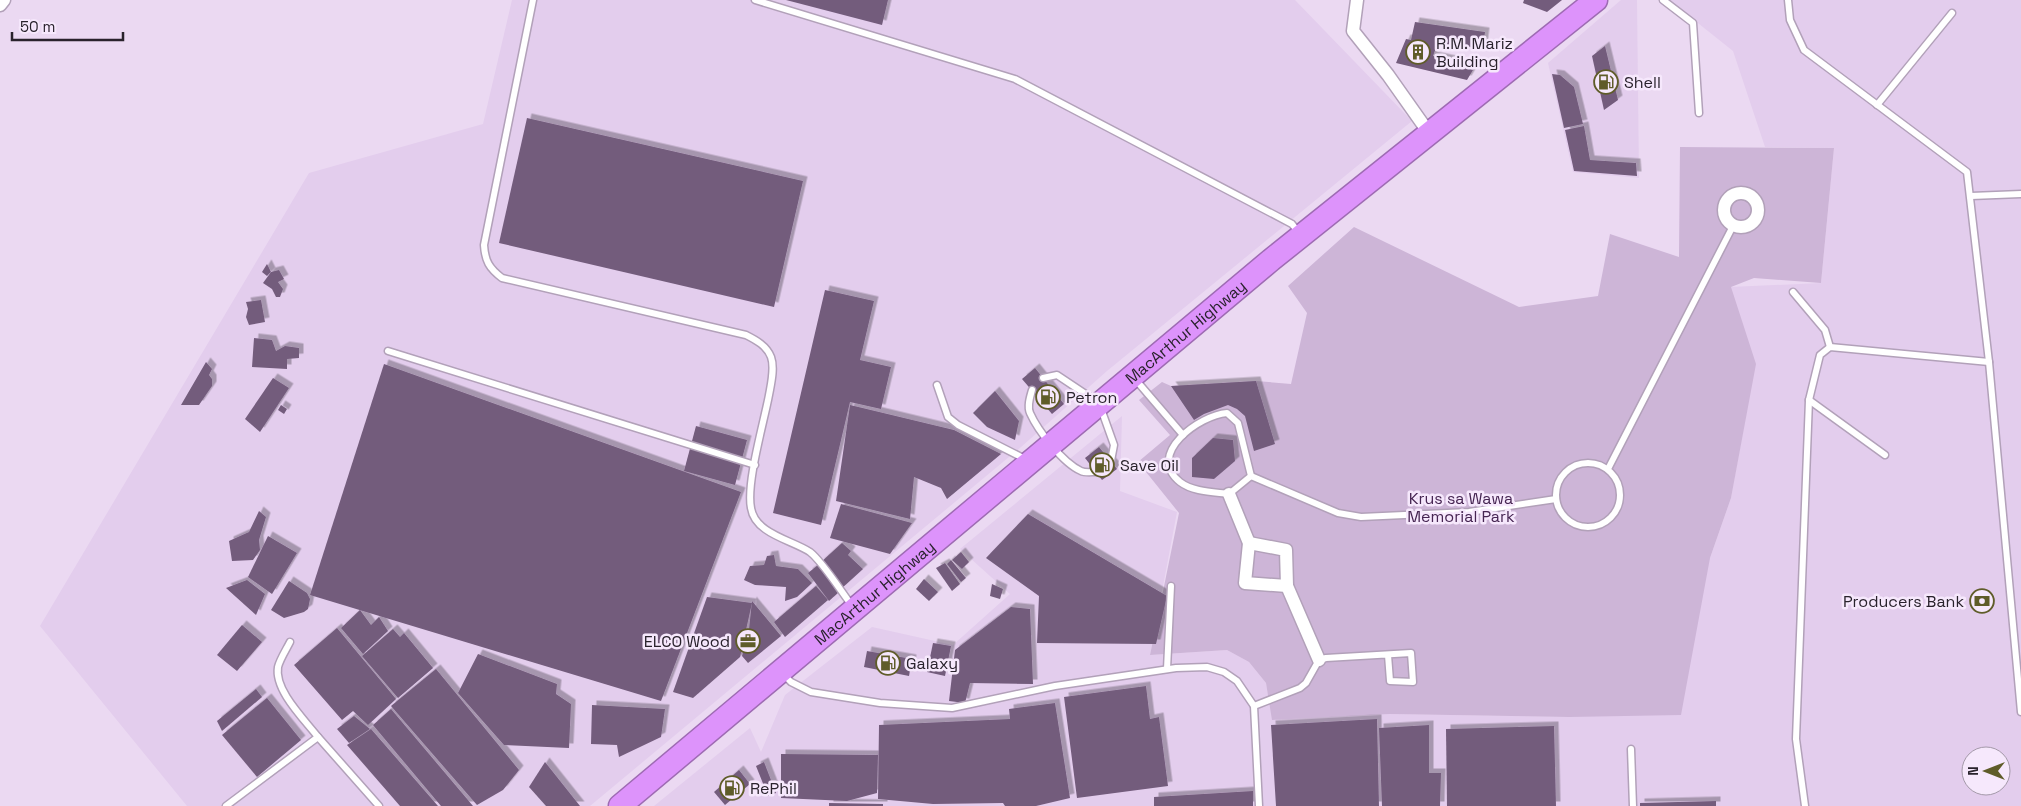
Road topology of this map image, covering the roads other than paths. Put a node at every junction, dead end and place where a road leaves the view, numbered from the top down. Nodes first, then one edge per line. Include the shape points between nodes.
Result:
1 (4, 0) edge
2 (533, 0) edge
3 (755, 0) edge
4 (1357, 0) edge
5 (1596, 0) edge
6 (1663, 0) edge
7 (1788, 0) edge
8 (0, 5) edge
9 (1952, 13) dead end
10 (1877, 105) junction
11 (1699, 113) dead end
12 (1428, 133) junction
13 (2021, 194) edge
14 (1971, 196) junction
15 (1733, 226) dead end
16 (1302, 236) junction
17 (1793, 292) dead end
18 (1830, 347) junction
19 (388, 351) dead end
20 (1989, 362) junction
21 (1132, 376) junction
22 (1043, 378) dead end
23 (937, 385) dead end
24 (1032, 390) dead end
25 (1809, 400) junction
26 (1099, 403) junction
27 (1183, 435) junction
28 (1050, 444) junction
29 (1886, 455) dead end
30 (1111, 461) dead end
31 (1030, 462) junction
32 (755, 465) junction
33 (1608, 469) junction
34 (1096, 472) dead end
35 (1251, 476) junction
36 (1229, 494) junction
37 (1556, 499) junction
38 (1249, 543) junction
39 (1171, 586) dead end
40 (1287, 586) junction
41 (855, 610) junction
42 (290, 642) dead end
43 (1388, 655) junction
44 (1319, 660) junction
45 (1167, 669) junction
46 (782, 672) junction
47 (1254, 706) junction
48 (2021, 712) edge
49 (318, 737) junction
50 (1631, 749) dead end
51 (226, 806) edge
52 (379, 806) edge
53 (620, 806) edge
54 (1259, 806) edge
55 (1633, 806) edge
56 (1805, 806) edge

1 - 8 street
2 - 32 lane via 484,245 485,258 491,270 502,278 746,335 761,343 771,358 773,378
3 - 16 lane via 1015,80 1292,224
4 - 12 street via 1353,31
5 - 12 highway, MacArthur Highway
6 - 11 lane via 1693,23
7 - 10 lane via 1790,20 1804,50
9 - 10 lane
10 - 14 lane via 1967,172
12 - 16 highway, MacArthur Highway
13 - 14 lane
14 - 20 lane
15 - 33 lane
16 - 21 highway, MacArthur Highway
17 - 18 lane via 1825,330
18 - 20 lane
18 - 25 lane via 1820,354
19 - 32 lane
20 - 48 lane
21 - 26 highway, MacArthur Highway
21 - 27 lane
22 - 26 lane via 1057,375
23 - 31 lane via 948,417
24 - 28 lane via 1029,412
25 - 29 lane
25 - 56 lane via 1796,739
26 - 28 highway, MacArthur Highway
26 - 30 lane via 1114,445
27 - 35 lane via 1206,419 1227,413 1234,416
27 - 36 lane via 1168,457 1170,471 1190,488
28 - 31 highway, MacArthur Highway
28 - 34 lane via 1082,472
31 - 41 highway, MacArthur Highway
32 - 41 lane via 750,490 751,510 758,524 812,554
33 - 37 lane via 1593,463 1575,464 1560,478
33 - 37 lane via 1618,480 1621,491 1619,504 1607,521 1590,527 1579,526 1562,513
35 - 36 lane
35 - 37 lane via 1338,514 1361,517 1469,512
36 - 38 street
38 - 40 street via 1286,550
38 - 40 street via 1245,583
39 - 45 lane
40 - 44 street
41 - 46 highway, MacArthur Highway
42 - 49 lane via 278,665 277,677 281,688
43 - 43 lane via 1411,653 1413,682 1390,680
43 - 44 lane
44 - 47 lane via 1306,683
45 - 46 lane via 1055,686 952,708 880,703 811,692 791,682
45 - 47 lane via 1207,667 1224,672 1237,681
46 - 53 highway, MacArthur Highway via 715,724
47 - 54 lane
49 - 51 lane
49 - 52 lane
50 - 55 lane

